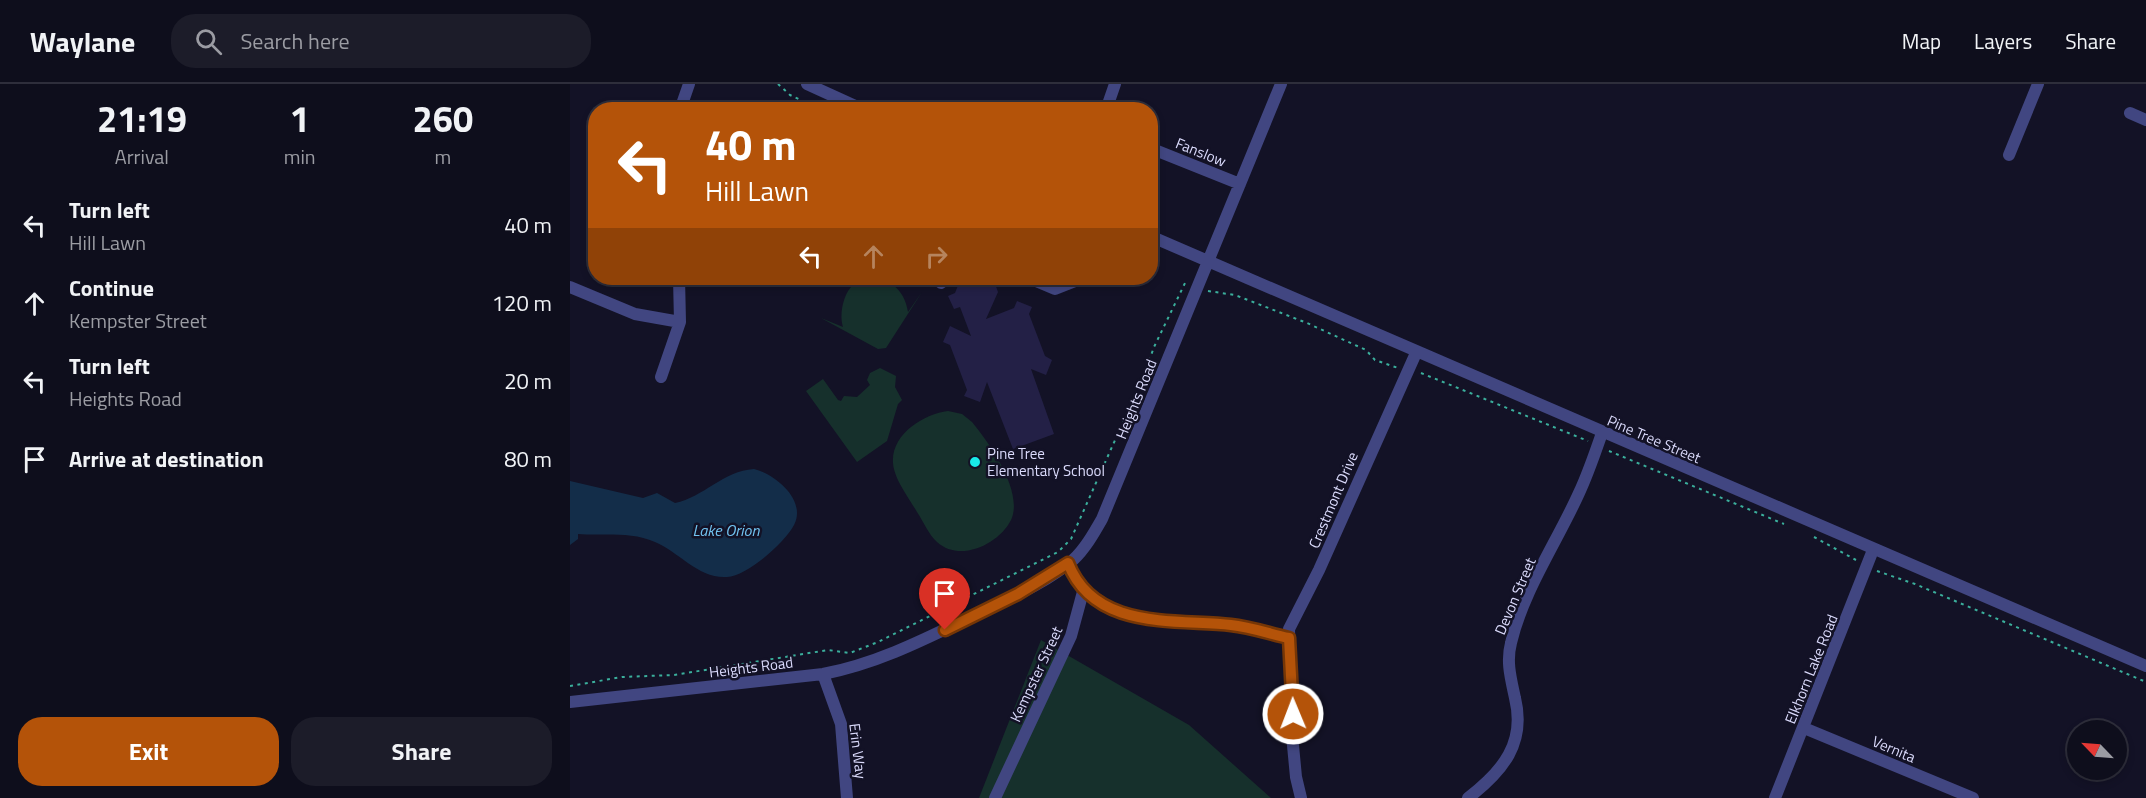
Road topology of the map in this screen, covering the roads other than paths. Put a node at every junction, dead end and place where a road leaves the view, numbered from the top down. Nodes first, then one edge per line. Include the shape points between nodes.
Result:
1 (689, 84) edge
2 (807, 84) edge
3 (1115, 84) edge
4 (1281, 84) edge
5 (2038, 84) edge
6 (683, 102) edge
7 (846, 102) edge
8 (1109, 102) edge
9 (2130, 113) dead end
10 (2146, 120) edge
11 (1158, 151) edge
12 (2009, 155) dead end
13 (1240, 184) junction
14 (1158, 242) edge
15 (1209, 262) junction
16 (679, 285) edge
17 (1046, 285) edge
18 (1065, 285) edge
19 (570, 288) edge
20 (680, 322) junction
21 (1416, 353) junction
22 (661, 377) dead end
23 (1600, 439) junction
24 (1874, 550) junction
25 (1068, 563) junction
26 (1084, 588) junction
27 (1289, 638) junction
28 (2146, 666) edge
29 (823, 674) junction
30 (570, 702) edge
31 (1804, 728) junction
32 (847, 798) edge
33 (995, 798) edge
34 (1302, 798) edge
35 (1468, 798) edge
36 (1775, 798) edge
37 (1973, 798) edge

1 - 6 street
2 - 7 street
3 - 8 street
4 - 13 street, Heights Road
5 - 12 street
9 - 10 street
11 - 13 street, Fanslow
13 - 15 street, Heights Road
14 - 15 street, Pine Tree Street
15 - 21 street, Pine Tree Street
15 - 25 street, Heights Road via 1102,519
16 - 20 street
17 - 18 street via 1055,289
19 - 20 street via 635,314
20 - 22 street
21 - 23 street, Pine Tree Street
21 - 27 street, Crestmont Drive
23 - 24 street, Pine Tree Street
23 - 35 street, Devon Street via 1581,491 1517,622 1510,645 1510,678 1518,708 1516,741 1495,774
24 - 28 street, Pine Tree Street
24 - 31 street, Elkhorn Lake Road
25 - 26 street via 1075,581
25 - 29 street, Heights Road via 1018,594 908,647 859,666
26 - 27 street via 1119,612 1138,618 1232,625
26 - 33 street, Kempster Street via 1071,636
27 - 34 street, Crestmont Drive via 1294,764
29 - 30 street, Heights Road
29 - 32 street, Erin Way via 841,724
31 - 36 street, Elkhorn Lake Road
31 - 37 street, Vernita

